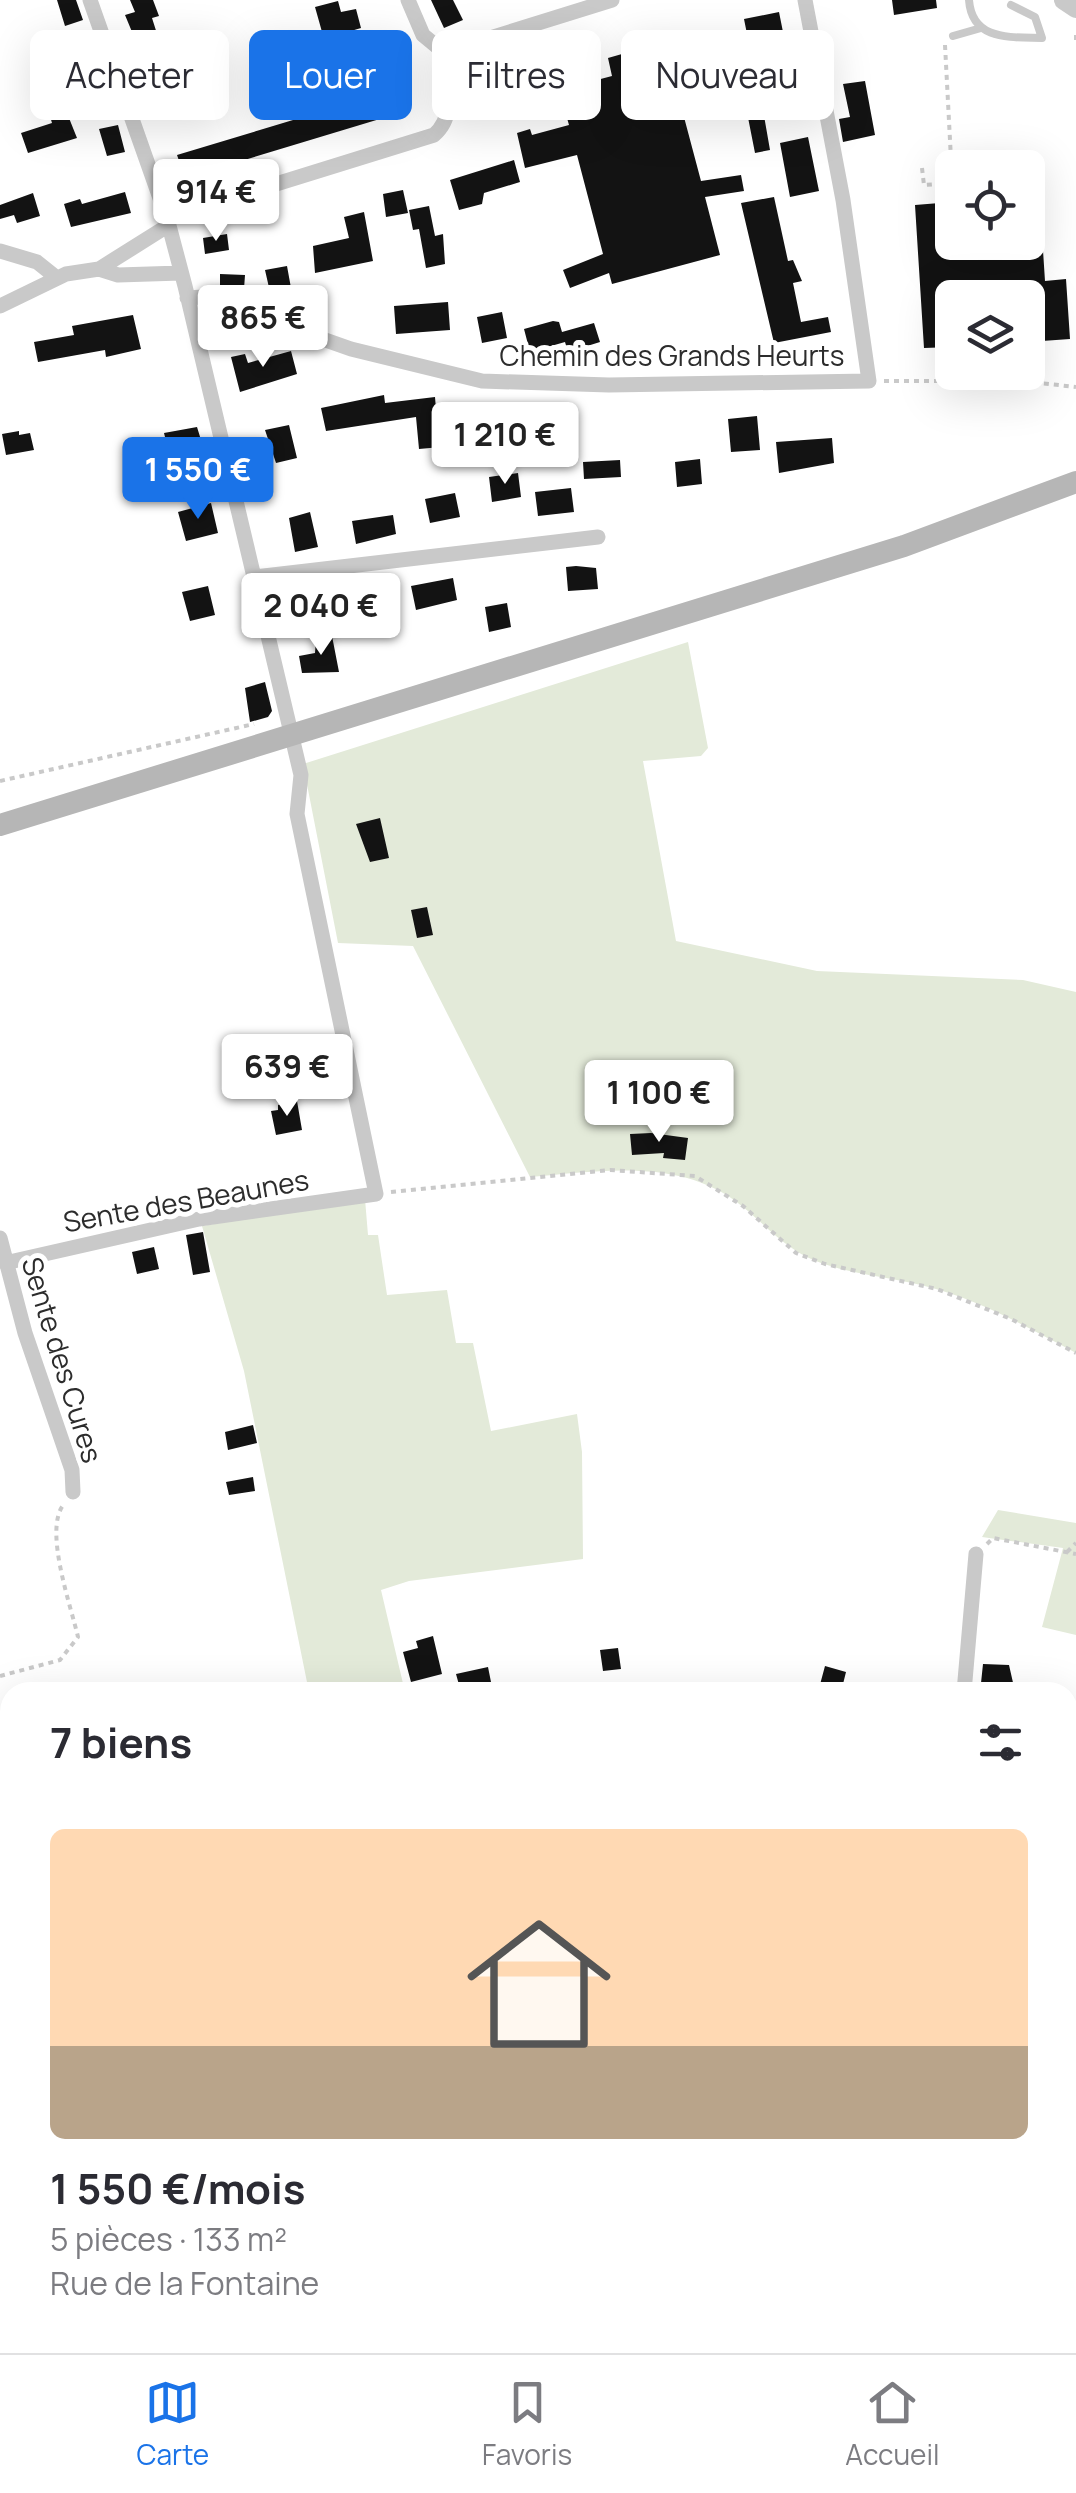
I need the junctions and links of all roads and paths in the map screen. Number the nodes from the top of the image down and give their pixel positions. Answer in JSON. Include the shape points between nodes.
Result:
{"nodes":[{"id":1,"x":90,"y":0,"type":"edge"},
{"id":2,"x":408,"y":0,"type":"edge"},
{"id":3,"x":612,"y":0,"type":"edge"},
{"id":4,"x":805,"y":0,"type":"edge"},
{"id":5,"x":968,"y":0,"type":"edge"},
{"id":6,"x":1064,"y":0,"type":"edge"},
{"id":7,"x":1011,"y":5,"type":"dead end"},
{"id":8,"x":582,"y":6,"type":"edge"},
{"id":9,"x":1076,"y":8,"type":"edge"},
{"id":10,"x":981,"y":28,"type":"junction"},
{"id":11,"x":503,"y":30,"type":"edge"},
{"id":12,"x":951,"y":36,"type":"joint"},
{"id":13,"x":432,"y":42,"type":"edge"},
{"id":14,"x":445,"y":120,"type":"edge"},
{"id":15,"x":950,"y":150,"type":"edge"},
{"id":16,"x":922,"y":168,"type":"dead end"},
{"id":17,"x":935,"y":183,"type":"edge"},
{"id":18,"x":168,"y":222,"type":"junction"},
{"id":19,"x":0,"y":251,"type":"edge"},
{"id":20,"x":99,"y":269,"type":"junction"},
{"id":21,"x":181,"y":273,"type":"junction"},
{"id":22,"x":57,"y":278,"type":"junction"},
{"id":23,"x":188,"y":298,"type":"junction"},
{"id":24,"x":0,"y":306,"type":"edge"},
{"id":25,"x":870,"y":381,"type":"junction"},
{"id":26,"x":1076,"y":387,"type":"edge"},
{"id":27,"x":1076,"y":482,"type":"edge"},
{"id":28,"x":598,"y":537,"type":"dead end"},
{"id":29,"x":256,"y":577,"type":"junction"},
{"id":30,"x":289,"y":727,"type":"junction"},
{"id":31,"x":0,"y":781,"type":"edge"},
{"id":32,"x":0,"y":825,"type":"edge"},
{"id":33,"x":376,"y":1194,"type":"junction"},
{"id":34,"x":0,"y":1238,"type":"edge"},
{"id":35,"x":6,"y":1262,"type":"junction"},
{"id":36,"x":1076,"y":1352,"type":"edge"},
{"id":37,"x":73,"y":1492,"type":"joint"},
{"id":38,"x":1076,"y":1543,"type":"edge"},
{"id":39,"x":1067,"y":1552,"type":"junction"},
{"id":40,"x":976,"y":1554,"type":"joint"},
{"id":41,"x":1076,"y":1554,"type":"edge"},
{"id":42,"x":0,"y":1676,"type":"edge"},
{"id":43,"x":965,"y":1682,"type":"edge"}],
"edges":[{"from":1,"to":18,"type":"street"},
{"from":2,"to":13,"type":"street"},
{"from":3,"to":8,"type":"street"},
{"from":4,"to":25,"type":"street"},
{"from":5,"to":10,"type":"lane"},
{"from":6,"to":9,"type":"street"},
{"from":7,"to":10,"type":"lane","via":[[1035,18],[1042,38],[1000,37]]},
{"from":8,"to":11,"type":"street"},
{"from":10,"to":12,"type":"lane"},
{"from":12,"to":15,"type":"path","via":[[944,47]]},
{"from":14,"to":18,"type":"street","via":[[434,135]]},
{"from":16,"to":17,"type":"path","via":[[924,184]]},
{"from":18,"to":20,"type":"street"},
{"from":18,"to":21,"type":"street"},
{"from":19,"to":22,"type":"street","via":[[37,262]]},
{"from":20,"to":21,"type":"street","via":[[118,275]]},
{"from":20,"to":22,"type":"street"},
{"from":21,"to":23,"type":"street"},
{"from":22,"to":24,"type":"street"},
{"from":23,"to":25,"type":"street","name":"Chemin des Grands Heurts","via":[[203,297],[350,349],[482,381]]},
{"from":23,"to":29,"type":"street"},
{"from":25,"to":26,"type":"path"},
{"from":27,"to":30,"type":"main road","via":[[904,546]]},
{"from":28,"to":29,"type":"street"},
{"from":29,"to":30,"type":"street"},
{"from":30,"to":31,"type":"path"},
{"from":30,"to":32,"type":"main road"},
{"from":30,"to":33,"type":"street","via":[[302,774],[297,814]]},
{"from":33,"to":35,"type":"street","name":"Sente des Beaunes","via":[[200,1219]]},
{"from":33,"to":36,"type":"path","via":[[610,1170],[695,1176],[796,1253],[937,1289]]},
{"from":34,"to":35,"type":"street","name":"Sente des Cures"},
{"from":35,"to":37,"type":"street","name":"Sente des Cures","via":[[72,1470]]},
{"from":37,"to":42,"type":"path","name":"Sente des Cures","via":[[58,1510],[56,1542],[78,1636],[60,1660]]},
{"from":38,"to":39,"type":"path"},
{"from":39,"to":40,"type":"path","via":[[993,1538]]},
{"from":39,"to":41,"type":"path"},
{"from":40,"to":43,"type":"street"}]}
